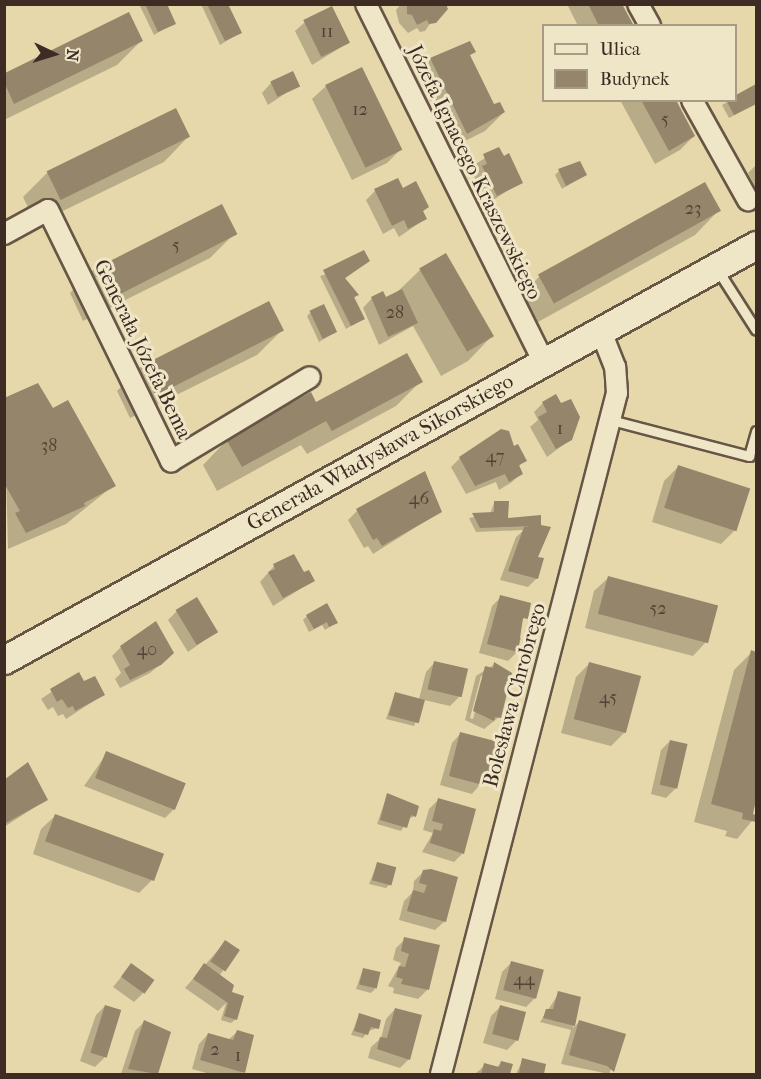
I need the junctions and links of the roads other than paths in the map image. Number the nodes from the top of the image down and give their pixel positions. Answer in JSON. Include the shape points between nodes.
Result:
{"nodes":[{"id":1,"x":366,"y":4,"type":"edge"},
{"id":2,"x":638,"y":4,"type":"edge"},
{"id":3,"x":649,"y":24,"type":"edge"},
{"id":4,"x":693,"y":102,"type":"edge"},
{"id":5,"x":748,"y":200,"type":"dead end"},
{"id":6,"x":4,"y":234,"type":"edge"},
{"id":7,"x":756,"y":245,"type":"edge"},
{"id":8,"x":716,"y":267,"type":"junction"},
{"id":9,"x":600,"y":329,"type":"junction"},
{"id":10,"x":756,"y":330,"type":"edge"},
{"id":11,"x":543,"y":361,"type":"junction"},
{"id":12,"x":310,"y":377,"type":"dead end"},
{"id":13,"x":611,"y":420,"type":"junction"},
{"id":14,"x":756,"y":431,"type":"edge"},
{"id":15,"x":4,"y":660,"type":"edge"},
{"id":16,"x":441,"y":1074,"type":"edge"}],
"edges":[{"from":1,"to":11,"type":"street","name":"Józefa Ignacego Kraszewskiego"},
{"from":2,"to":3,"type":"street"},
{"from":4,"to":5,"type":"street"},
{"from":6,"to":12,"type":"street","name":"Generała Józefa Bema","via":[[48,210],[171,461]]},
{"from":7,"to":8,"type":"main road","name":"Generała Władysława Sikorskiego"},
{"from":8,"to":9,"type":"main road","name":"Generała Władysława Sikorskiego"},
{"from":8,"to":10,"type":"lane"},
{"from":9,"to":11,"type":"main road","name":"Generała Władysława Sikorskiego"},
{"from":9,"to":13,"type":"street","name":"Bolesława Chrobrego","via":[[617,380]]},
{"from":11,"to":15,"type":"main road","name":"Generała Władysława Sikorskiego"},
{"from":13,"to":14,"type":"lane","via":[[749,456]]},
{"from":13,"to":16,"type":"street","name":"Bolesława Chrobrego"}]}
